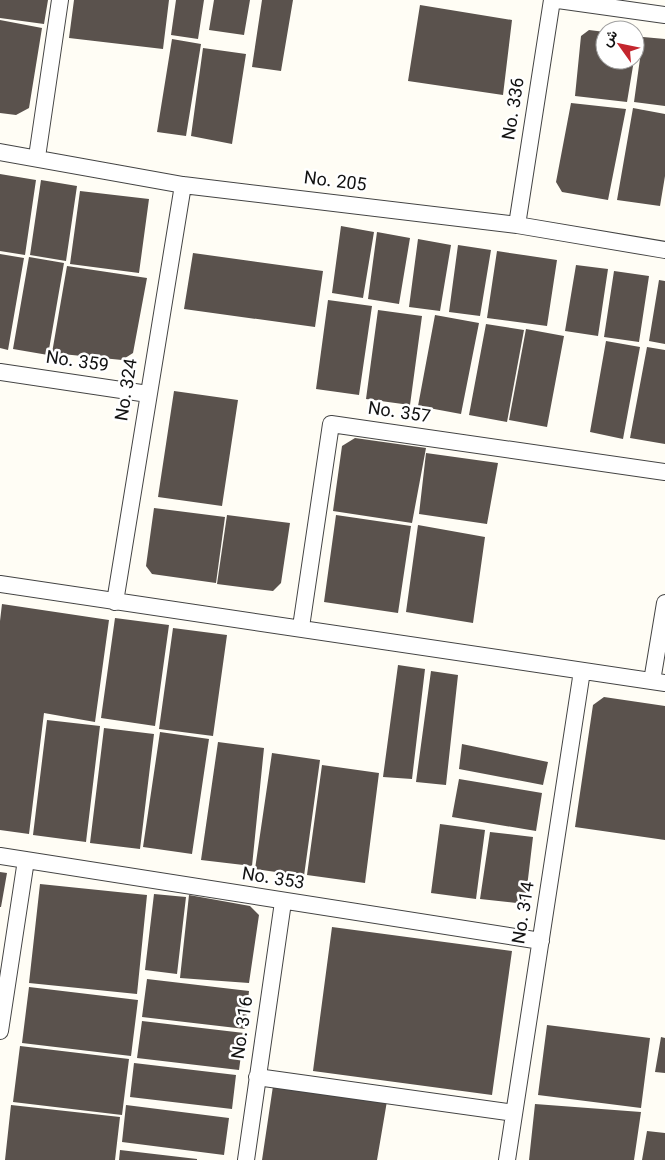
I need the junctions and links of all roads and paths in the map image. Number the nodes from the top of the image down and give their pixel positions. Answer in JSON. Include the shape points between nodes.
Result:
{"nodes":[{"id":1,"x":60,"y":0,"type":"edge"},
{"id":2,"x":552,"y":0,"type":"edge"},
{"id":3,"x":558,"y":0,"type":"edge"},
{"id":4,"x":665,"y":15,"type":"edge"},
{"id":5,"x":0,"y":152,"type":"edge"},
{"id":6,"x":37,"y":157,"type":"junction"},
{"id":7,"x":183,"y":185,"type":"junction"},
{"id":8,"x":517,"y":225,"type":"junction"},
{"id":9,"x":665,"y":250,"type":"edge"},
{"id":10,"x":0,"y":372,"type":"edge"},
{"id":11,"x":148,"y":394,"type":"junction"},
{"id":12,"x":665,"y":472,"type":"edge"},
{"id":13,"x":0,"y":584,"type":"edge"},
{"id":14,"x":115,"y":602,"type":"junction"},
{"id":15,"x":665,"y":604,"type":"edge"},
{"id":16,"x":301,"y":628,"type":"junction"},
{"id":17,"x":582,"y":671,"type":"junction"},
{"id":18,"x":659,"y":682,"type":"edge"},
{"id":19,"x":0,"y":856,"type":"edge"},
{"id":20,"x":26,"y":860,"type":"junction"},
{"id":21,"x":283,"y":902,"type":"junction"},
{"id":22,"x":541,"y":941,"type":"junction"},
{"id":23,"x":0,"y":1031,"type":"edge"},
{"id":24,"x":257,"y":1077,"type":"junction"},
{"id":25,"x":514,"y":1113,"type":"junction"},
{"id":26,"x":246,"y":1160,"type":"edge"},
{"id":27,"x":507,"y":1160,"type":"edge"}],
"edges":[{"from":1,"to":6,"type":"street"},
{"from":2,"to":8,"type":"street","name":"No. 336"},
{"from":3,"to":4,"type":"street"},
{"from":5,"to":6,"type":"street","name":"No. 205"},
{"from":6,"to":7,"type":"street","name":"No. 205"},
{"from":7,"to":8,"type":"street","name":"No. 205"},
{"from":7,"to":11,"type":"street","name":"No. 324"},
{"from":8,"to":9,"type":"street","name":"No. 205"},
{"from":10,"to":11,"type":"street","name":"No. 359"},
{"from":11,"to":14,"type":"street","name":"No. 324"},
{"from":12,"to":16,"type":"street","name":"No. 357","via":[[331,424]]},
{"from":13,"to":14,"type":"street"},
{"from":14,"to":16,"type":"street"},
{"from":15,"to":18,"type":"street"},
{"from":16,"to":17,"type":"street"},
{"from":17,"to":18,"type":"street"},
{"from":17,"to":22,"type":"street","name":"No. 314"},
{"from":19,"to":20,"type":"street","name":"No. 353"},
{"from":20,"to":21,"type":"street","name":"No. 353"},
{"from":20,"to":23,"type":"street"},
{"from":21,"to":22,"type":"street","name":"No. 353"},
{"from":21,"to":24,"type":"street","name":"No. 316"},
{"from":22,"to":25,"type":"street","name":"No. 314"},
{"from":24,"to":25,"type":"street"},
{"from":24,"to":26,"type":"street","name":"No. 316"},
{"from":25,"to":27,"type":"street","name":"No. 314"}]}
